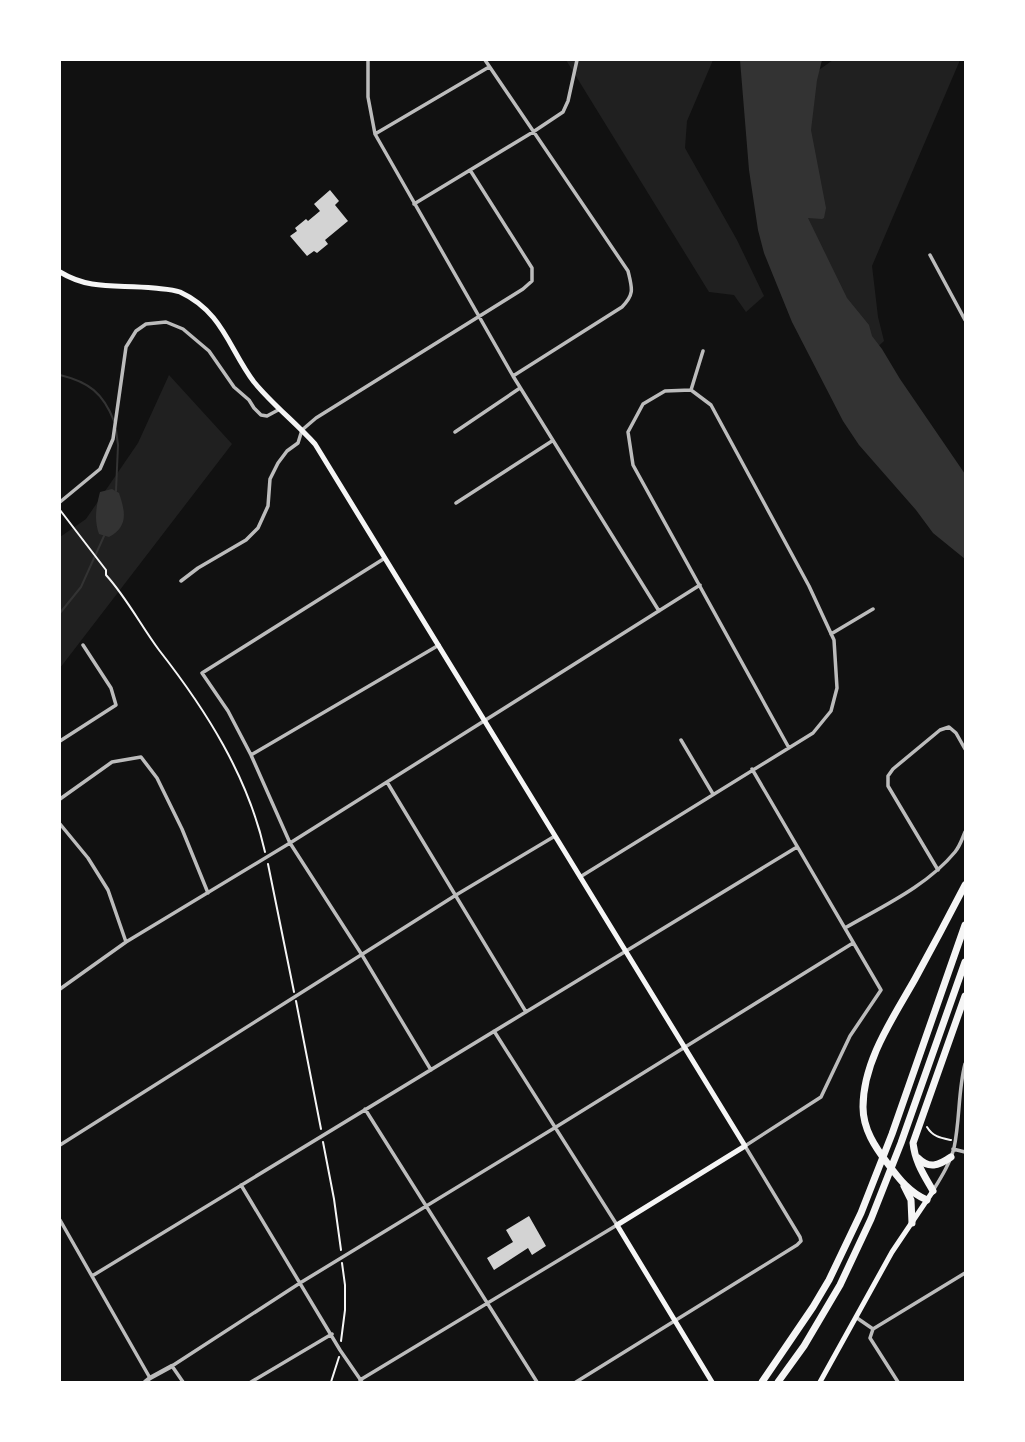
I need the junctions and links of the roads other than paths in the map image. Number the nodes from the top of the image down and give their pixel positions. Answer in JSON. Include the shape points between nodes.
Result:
{"nodes":[{"id":1,"x":368,"y":60,"type":"edge"},
{"id":2,"x":485,"y":60,"type":"edge"},
{"id":3,"x":577,"y":60,"type":"edge"},
{"id":4,"x":489,"y":67,"type":"junction"},
{"id":5,"x":533,"y":132,"type":"junction"},
{"id":6,"x":375,"y":134,"type":"junction"},
{"id":7,"x":471,"y":170,"type":"junction"},
{"id":8,"x":414,"y":204,"type":"junction"},
{"id":9,"x":930,"y":255,"type":"dead end"},
{"id":10,"x":60,"y":272,"type":"edge"},
{"id":11,"x":479,"y":316,"type":"junction"},
{"id":12,"x":965,"y":320,"type":"edge"},
{"id":13,"x":703,"y":351,"type":"dead end"},
{"id":14,"x":513,"y":376,"type":"junction"},
{"id":15,"x":520,"y":388,"type":"junction"},
{"id":16,"x":691,"y":390,"type":"junction"},
{"id":17,"x":280,"y":409,"type":"junction"},
{"id":18,"x":302,"y":430,"type":"junction"},
{"id":19,"x":455,"y":432,"type":"dead end"},
{"id":20,"x":552,"y":441,"type":"junction"},
{"id":21,"x":60,"y":502,"type":"edge"},
{"id":22,"x":456,"y":503,"type":"dead end"},
{"id":23,"x":385,"y":558,"type":"junction"},
{"id":24,"x":181,"y":581,"type":"dead end"},
{"id":25,"x":700,"y":585,"type":"junction"},
{"id":26,"x":873,"y":609,"type":"dead end"},
{"id":27,"x":659,"y":611,"type":"junction"},
{"id":28,"x":831,"y":634,"type":"junction"},
{"id":29,"x":83,"y":645,"type":"dead end"},
{"id":30,"x":439,"y":645,"type":"junction"},
{"id":31,"x":485,"y":721,"type":"junction"},
{"id":32,"x":681,"y":740,"type":"dead end"},
{"id":33,"x":60,"y":741,"type":"edge"},
{"id":34,"x":789,"y":748,"type":"junction"},
{"id":35,"x":965,"y":749,"type":"edge"},
{"id":36,"x":251,"y":755,"type":"junction"},
{"id":37,"x":752,"y":769,"type":"junction"},
{"id":38,"x":387,"y":782,"type":"junction"},
{"id":39,"x":713,"y":794,"type":"junction"},
{"id":40,"x":60,"y":799,"type":"edge"},
{"id":41,"x":60,"y":824,"type":"edge"},
{"id":42,"x":965,"y":832,"type":"edge"},
{"id":43,"x":555,"y":836,"type":"junction"},
{"id":44,"x":290,"y":843,"type":"junction"},
{"id":45,"x":797,"y":846,"type":"junction"},
{"id":46,"x":938,"y":870,"type":"junction"},
{"id":47,"x":580,"y":877,"type":"junction"},
{"id":48,"x":965,"y":885,"type":"edge"},
{"id":49,"x":208,"y":893,"type":"junction"},
{"id":50,"x":456,"y":895,"type":"junction"},
{"id":51,"x":965,"y":925,"type":"edge"},
{"id":52,"x":845,"y":928,"type":"junction"},
{"id":53,"x":126,"y":942,"type":"junction"},
{"id":54,"x":853,"y":943,"type":"junction"},
{"id":55,"x":625,"y":951,"type":"junction"},
{"id":56,"x":362,"y":955,"type":"junction"},
{"id":57,"x":965,"y":962,"type":"edge"},
{"id":58,"x":60,"y":989,"type":"edge"},
{"id":59,"x":965,"y":996,"type":"edge"},
{"id":60,"x":526,"y":1012,"type":"junction"},
{"id":61,"x":494,"y":1031,"type":"junction"},
{"id":62,"x":685,"y":1047,"type":"junction"},
{"id":63,"x":965,"y":1064,"type":"edge"},
{"id":64,"x":431,"y":1070,"type":"junction"},
{"id":65,"x":365,"y":1110,"type":"junction"},
{"id":66,"x":556,"y":1128,"type":"junction"},
{"id":67,"x":60,"y":1145,"type":"edge"},
{"id":68,"x":745,"y":1146,"type":"junction"},
{"id":69,"x":965,"y":1152,"type":"edge"},
{"id":70,"x":952,"y":1153,"type":"junction"},
{"id":71,"x":915,"y":1155,"type":"junction"},
{"id":72,"x":241,"y":1185,"type":"junction"},
{"id":73,"x":904,"y":1185,"type":"junction"},
{"id":74,"x":933,"y":1191,"type":"junction"},
{"id":75,"x":927,"y":1200,"type":"junction"},
{"id":76,"x":427,"y":1206,"type":"junction"},
{"id":77,"x":60,"y":1220,"type":"edge"},
{"id":78,"x":912,"y":1223,"type":"junction"},
{"id":79,"x":617,"y":1225,"type":"junction"},
{"id":80,"x":965,"y":1273,"type":"edge"},
{"id":81,"x":92,"y":1276,"type":"junction"},
{"id":82,"x":300,"y":1283,"type":"junction"},
{"id":83,"x":487,"y":1303,"type":"junction"},
{"id":84,"x":857,"y":1318,"type":"junction"},
{"id":85,"x":676,"y":1322,"type":"junction"},
{"id":86,"x":873,"y":1329,"type":"junction"},
{"id":87,"x":332,"y":1334,"type":"junction"},
{"id":88,"x":172,"y":1366,"type":"junction"},
{"id":89,"x":147,"y":1380,"type":"edge"},
{"id":90,"x":361,"y":1381,"type":"edge"},
{"id":91,"x":183,"y":1382,"type":"edge"},
{"id":92,"x":251,"y":1382,"type":"edge"},
{"id":93,"x":537,"y":1382,"type":"edge"},
{"id":94,"x":576,"y":1382,"type":"edge"},
{"id":95,"x":712,"y":1382,"type":"edge"},
{"id":96,"x":762,"y":1382,"type":"edge"},
{"id":97,"x":778,"y":1382,"type":"edge"},
{"id":98,"x":820,"y":1382,"type":"edge"},
{"id":99,"x":898,"y":1382,"type":"edge"}],
"edges":[{"from":1,"to":6,"type":"street"},
{"from":2,"to":4,"type":"street"},
{"from":3,"to":5,"type":"street","via":[[563,112]]},
{"from":4,"to":5,"type":"street"},
{"from":4,"to":6,"type":"street"},
{"from":5,"to":7,"type":"street"},
{"from":5,"to":14,"type":"street","via":[[628,271],[632,287],[622,307]]},
{"from":6,"to":8,"type":"street"},
{"from":7,"to":8,"type":"street"},
{"from":7,"to":11,"type":"street","via":[[532,268],[532,281]]},
{"from":8,"to":11,"type":"street"},
{"from":9,"to":12,"type":"street"},
{"from":10,"to":17,"type":"main road","via":[[88,285],[178,291],[193,300],[215,319],[253,381]]},
{"from":11,"to":14,"type":"street"},
{"from":11,"to":18,"type":"street"},
{"from":13,"to":16,"type":"street"},
{"from":14,"to":15,"type":"street"},
{"from":15,"to":19,"type":"street"},
{"from":15,"to":20,"type":"street"},
{"from":16,"to":25,"type":"street","via":[[665,391],[643,404],[628,432],[633,465]]},
{"from":16,"to":28,"type":"street","via":[[711,405]]},
{"from":17,"to":18,"type":"main road"},
{"from":17,"to":21,"type":"street","via":[[261,415],[209,351],[183,329],[166,321],[146,324],[126,347],[113,439],[100,469]]},
{"from":18,"to":23,"type":"main road"},
{"from":18,"to":24,"type":"street","via":[[299,443],[286,451],[270,479],[268,506],[258,528]]},
{"from":20,"to":22,"type":"street"},
{"from":20,"to":27,"type":"street"},
{"from":23,"to":30,"type":"main road"},
{"from":23,"to":36,"type":"street","via":[[202,673]]},
{"from":25,"to":27,"type":"street"},
{"from":25,"to":34,"type":"street"},
{"from":26,"to":28,"type":"street"},
{"from":27,"to":31,"type":"street"},
{"from":28,"to":34,"type":"street","via":[[837,688],[831,710],[813,733]]},
{"from":29,"to":33,"type":"street","via":[[111,688],[116,705]]},
{"from":30,"to":31,"type":"main road"},
{"from":30,"to":36,"type":"street"},
{"from":31,"to":38,"type":"street"},
{"from":31,"to":43,"type":"main road"},
{"from":32,"to":39,"type":"street"},
{"from":34,"to":37,"type":"street"},
{"from":35,"to":46,"type":"street","via":[[949,727],[940,730],[888,776],[888,786]]},
{"from":36,"to":44,"type":"street"},
{"from":37,"to":39,"type":"street"},
{"from":37,"to":45,"type":"street"},
{"from":38,"to":44,"type":"street"},
{"from":38,"to":50,"type":"street"},
{"from":39,"to":47,"type":"street"},
{"from":40,"to":49,"type":"street","via":[[112,762],[141,757],[157,778]]},
{"from":41,"to":53,"type":"street","via":[[108,890]]},
{"from":42,"to":46,"type":"street"},
{"from":43,"to":47,"type":"main road"},
{"from":43,"to":50,"type":"street"},
{"from":44,"to":49,"type":"street"},
{"from":44,"to":56,"type":"street"},
{"from":45,"to":52,"type":"street"},
{"from":45,"to":55,"type":"street"},
{"from":46,"to":52,"type":"street"},
{"from":47,"to":55,"type":"main road"},
{"from":48,"to":73,"type":"highway","via":[[881,1041],[867,1079],[863,1107],[867,1132]]},
{"from":49,"to":53,"type":"street"},
{"from":50,"to":56,"type":"street"},
{"from":50,"to":60,"type":"street"},
{"from":51,"to":96,"type":"highway","via":[[861,1213],[829,1280]]},
{"from":52,"to":54,"type":"street"},
{"from":53,"to":58,"type":"street"},
{"from":54,"to":62,"type":"street"},
{"from":54,"to":68,"type":"street","via":[[881,990],[850,1036],[821,1097]]},
{"from":55,"to":60,"type":"street"},
{"from":55,"to":62,"type":"main road"},
{"from":56,"to":64,"type":"street"},
{"from":56,"to":67,"type":"street"},
{"from":57,"to":97,"type":"highway","via":[[887,1181],[856,1254]]},
{"from":59,"to":71,"type":"highway","via":[[915,1134]]},
{"from":60,"to":61,"type":"street"},
{"from":61,"to":64,"type":"street"},
{"from":61,"to":66,"type":"street"},
{"from":62,"to":66,"type":"street"},
{"from":62,"to":68,"type":"main road"},
{"from":63,"to":70,"type":"street"},
{"from":64,"to":65,"type":"street"},
{"from":65,"to":72,"type":"street"},
{"from":65,"to":76,"type":"street"},
{"from":66,"to":76,"type":"street"},
{"from":66,"to":79,"type":"street"},
{"from":68,"to":79,"type":"main road"},
{"from":68,"to":85,"type":"street","via":[[801,1241]]},
{"from":69,"to":70,"type":"street"},
{"from":70,"to":71,"type":"highway","via":[[934,1166]]},
{"from":70,"to":74,"type":"street"},
{"from":71,"to":74,"type":"highway"},
{"from":72,"to":81,"type":"street"},
{"from":72,"to":82,"type":"street"},
{"from":73,"to":75,"type":"highway"},
{"from":73,"to":78,"type":"highway","via":[[911,1200]]},
{"from":74,"to":75,"type":"main road"},
{"from":75,"to":78,"type":"main road"},
{"from":76,"to":82,"type":"street"},
{"from":76,"to":83,"type":"street"},
{"from":77,"to":81,"type":"street"},
{"from":78,"to":84,"type":"main road"},
{"from":79,"to":83,"type":"street"},
{"from":79,"to":85,"type":"main road"},
{"from":80,"to":86,"type":"street"},
{"from":81,"to":89,"type":"street"},
{"from":82,"to":87,"type":"street"},
{"from":82,"to":88,"type":"street"},
{"from":83,"to":90,"type":"street"},
{"from":83,"to":93,"type":"street"},
{"from":84,"to":86,"type":"street"},
{"from":84,"to":98,"type":"main road"},
{"from":85,"to":94,"type":"street"},
{"from":85,"to":95,"type":"main road"},
{"from":86,"to":99,"type":"street","via":[[870,1338]]},
{"from":87,"to":90,"type":"street"},
{"from":87,"to":92,"type":"street"},
{"from":88,"to":89,"type":"street"},
{"from":88,"to":91,"type":"street"}]}
